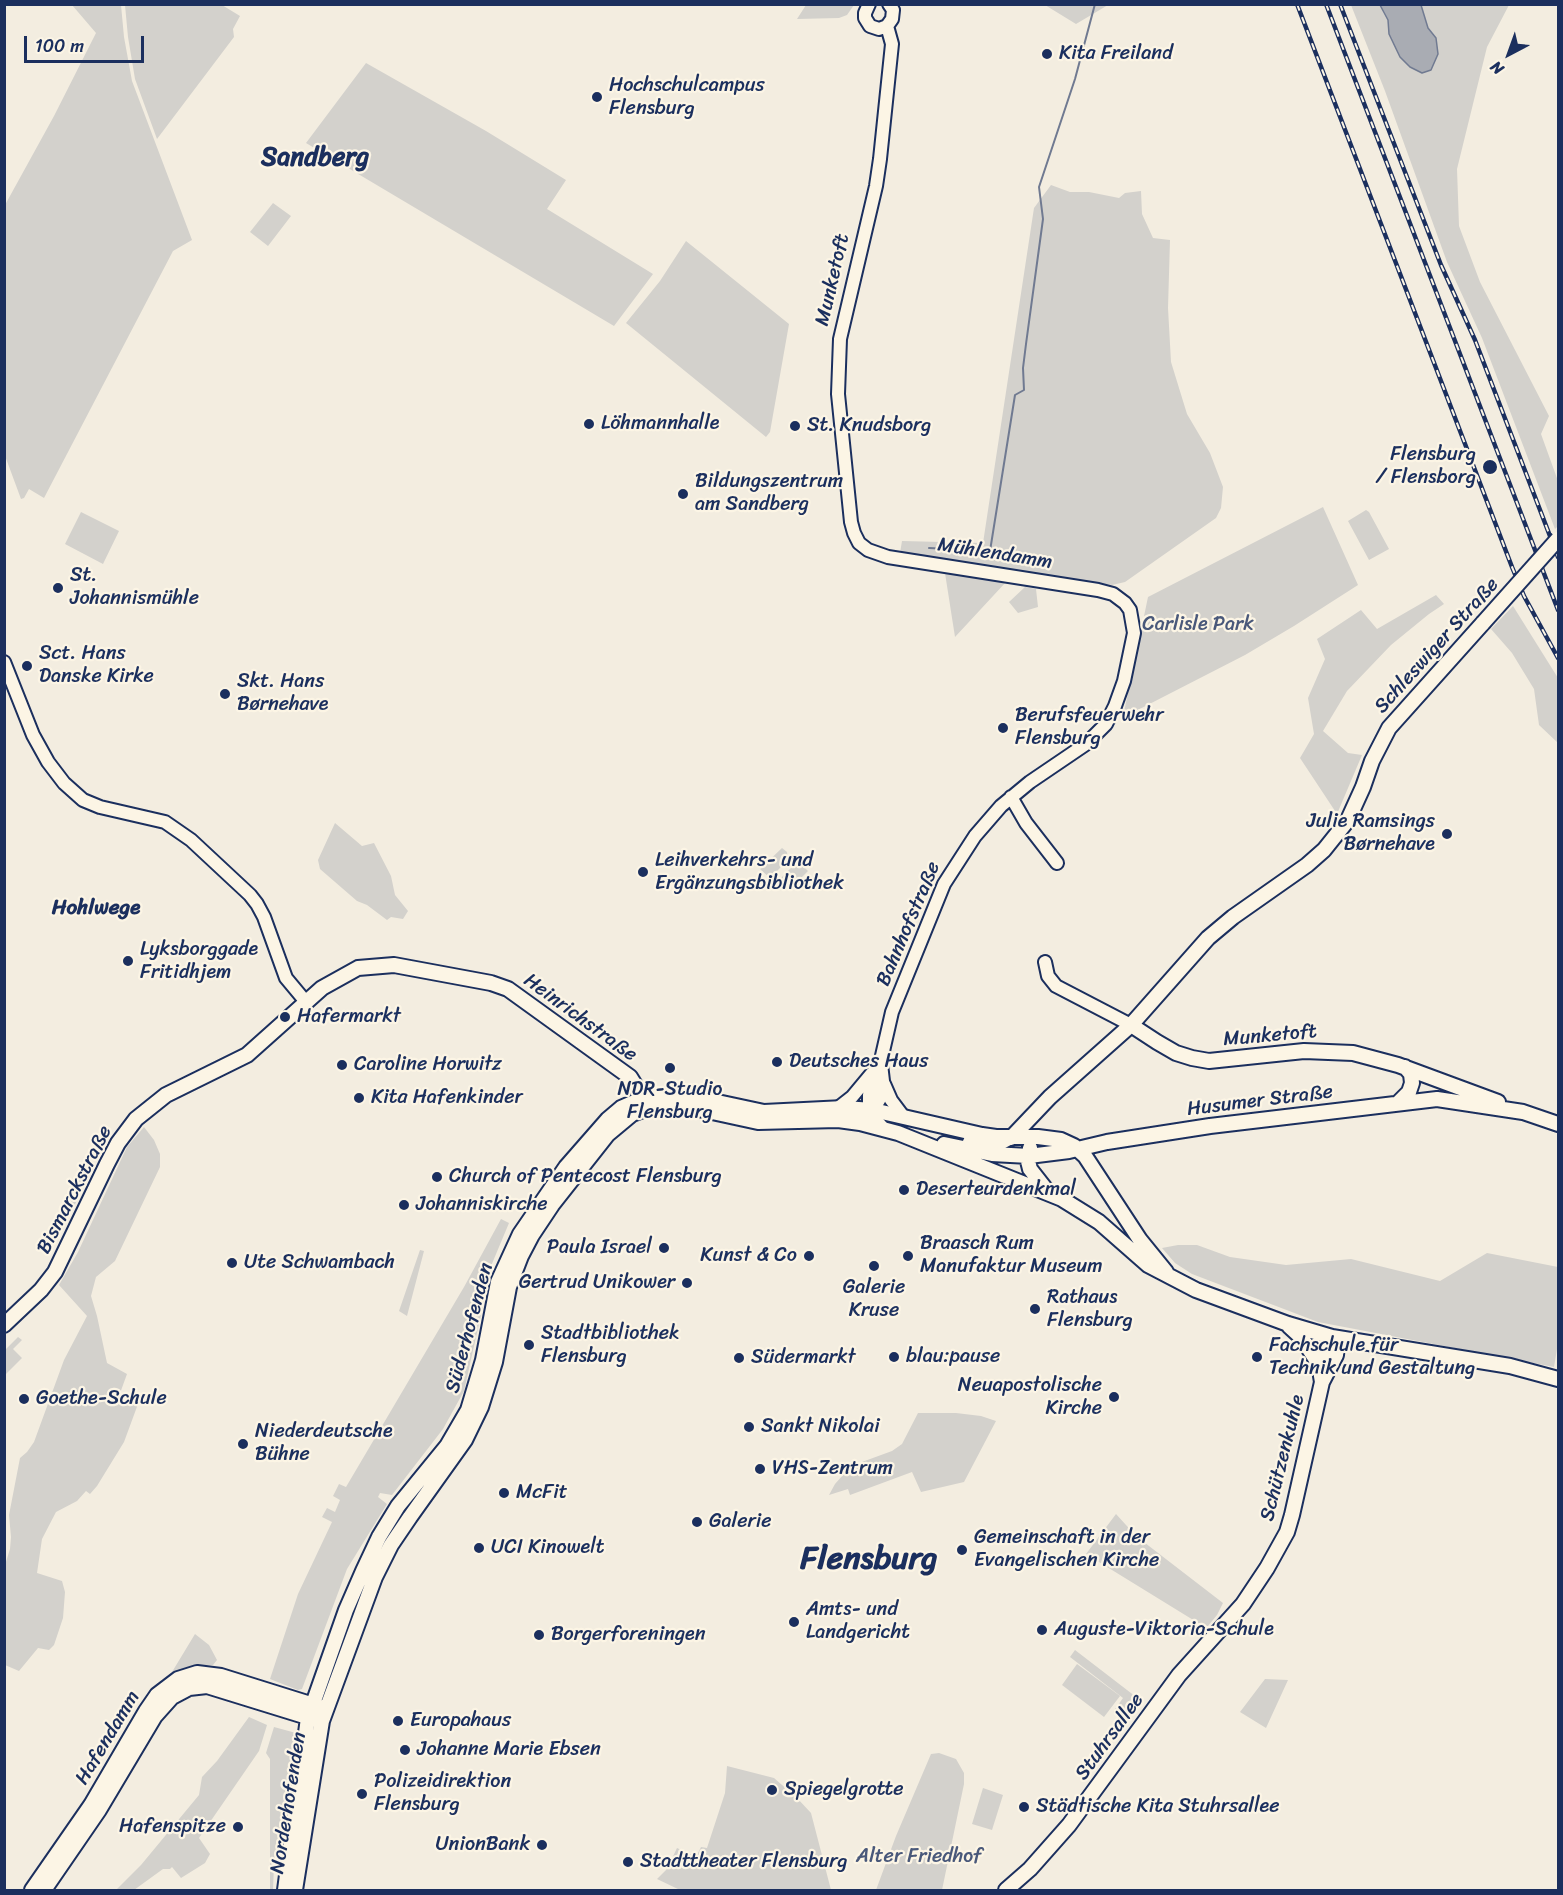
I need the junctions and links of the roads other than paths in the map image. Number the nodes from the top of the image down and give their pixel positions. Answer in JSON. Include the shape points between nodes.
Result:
{"nodes":[{"id":1,"x":869,"y":4,"type":"edge"},
{"id":2,"x":890,"y":4,"type":"edge"},
{"id":3,"x":887,"y":26,"type":"junction"},
{"id":4,"x":1558,"y":539,"type":"edge"},
{"id":5,"x":859,"y":543,"type":"joint"},
{"id":6,"x":4,"y":662,"type":"edge"},
{"id":7,"x":1106,"y":724,"type":"joint"},
{"id":8,"x":1011,"y":797,"type":"junction"},
{"id":9,"x":1057,"y":863,"type":"dead end"},
{"id":10,"x":1045,"y":962,"type":"dead end"},
{"id":11,"x":306,"y":1002,"type":"junction"},
{"id":12,"x":1126,"y":1029,"type":"junction"},
{"id":13,"x":881,"y":1060,"type":"junction"},
{"id":14,"x":1405,"y":1067,"type":"junction"},
{"id":15,"x":883,"y":1080,"type":"junction"},
{"id":16,"x":1053,"y":1093,"type":"junction"},
{"id":17,"x":1398,"y":1103,"type":"junction"},
{"id":18,"x":640,"y":1105,"type":"junction"},
{"id":19,"x":870,"y":1111,"type":"junction"},
{"id":20,"x":1523,"y":1112,"type":"junction"},
{"id":21,"x":838,"y":1114,"type":"junction"},
{"id":22,"x":903,"y":1116,"type":"junction"},
{"id":23,"x":1558,"y":1124,"type":"edge"},
{"id":24,"x":884,"y":1129,"type":"junction"},
{"id":25,"x":1032,"y":1137,"type":"junction"},
{"id":26,"x":1011,"y":1138,"type":"junction"},
{"id":27,"x":1078,"y":1149,"type":"junction"},
{"id":28,"x":964,"y":1154,"type":"junction"},
{"id":29,"x":1029,"y":1156,"type":"junction"},
{"id":30,"x":1051,"y":1195,"type":"junction"},
{"id":31,"x":1170,"y":1275,"type":"junction"},
{"id":32,"x":1288,"y":1324,"type":"junction"},
{"id":33,"x":4,"y":1325,"type":"edge"},
{"id":34,"x":1335,"y":1337,"type":"junction"},
{"id":35,"x":1319,"y":1364,"type":"junction"},
{"id":36,"x":1558,"y":1379,"type":"edge"},
{"id":37,"x":1322,"y":1382,"type":"junction"},
{"id":38,"x":1243,"y":1604,"type":"joint"},
{"id":39,"x":316,"y":1713,"type":"junction"},
{"id":40,"x":302,"y":1750,"type":"joint"},
{"id":41,"x":32,"y":1890,"type":"edge"},
{"id":42,"x":44,"y":1890,"type":"edge"},
{"id":43,"x":285,"y":1890,"type":"edge"},
{"id":44,"x":295,"y":1890,"type":"edge"},
{"id":45,"x":1006,"y":1890,"type":"edge"}],
"edges":[{"from":1,"to":3,"type":"street","via":[[867,22],[874,28]]},
{"from":2,"to":3,"type":"street","name":"Munketoft","via":[[893,15]]},
{"from":3,"to":5,"type":"street","name":"Munketoft","via":[[892,44],[879,168],[840,339],[838,394],[851,522]]},
{"from":4,"to":12,"type":"main road","name":"Schleswiger Straße","bridge":true,"via":[[1389,728],[1356,805],[1338,834],[1307,865],[1208,938]]},
{"from":5,"to":7,"type":"street","name":"Mühlendamm","via":[[888,557],[1113,594],[1125,603],[1133,618],[1134,633],[1124,681]]},
{"from":6,"to":11,"type":"street","via":[[33,735],[64,783],[83,800],[100,807],[165,822],[237,883],[257,904],[286,978]]},
{"from":7,"to":8,"type":"street","name":"Bahnhofstraße","via":[[1086,744]]},
{"from":8,"to":9,"type":"street"},
{"from":8,"to":13,"type":"street","name":"Bahnhofstraße","via":[[975,836],[944,885],[892,1012]]},
{"from":10,"to":12,"type":"street","name":"Munketoft","via":[[1048,976],[1056,986]]},
{"from":11,"to":18,"type":"main road","name":"Heinrichstraße","via":[[340,976],[376,965],[490,982],[523,998],[610,1061],[633,1080]]},
{"from":11,"to":33,"type":"main road","name":"Bismarckstraße","via":[[247,1055],[166,1095],[136,1119],[118,1143],[55,1272]]},
{"from":12,"to":14,"type":"main road","name":"Munketoft","via":[[1176,1053],[1209,1061],[1329,1051]]},
{"from":12,"to":16,"type":"main road","name":"Schleswiger Straße"},
{"from":13,"to":15,"type":"street","name":"Bahnhofstraße"},
{"from":13,"to":19,"type":"street","name":"Bahnhofstraße","via":[[869,1095]]},
{"from":13,"to":21,"type":"street","name":"Bahnhofstraße"},
{"from":14,"to":17,"type":"main road","via":[[1412,1083]]},
{"from":14,"to":20,"type":"main road","name":"Munketoft"},
{"from":15,"to":19,"type":"street","name":"Bahnhofstraße","via":[[878,1105]]},
{"from":15,"to":22,"type":"street","name":"Bahnhofstraße"},
{"from":16,"to":25,"type":"main road","via":[[1038,1117]]},
{"from":16,"to":26,"type":"main road","name":"Schleswiger Straße"},
{"from":17,"to":20,"type":"main road","name":"Husumer Straße","via":[[1437,1099]]},
{"from":17,"to":27,"type":"main road","name":"Husumer Straße","via":[[1210,1126]]},
{"from":18,"to":21,"type":"main road","via":[[689,1107],[758,1122]]},
{"from":18,"to":39,"type":"main road","name":"Süderhofenden","via":[[621,1108],[601,1126],[520,1234],[498,1282],[483,1360],[468,1410],[447,1446],[398,1506],[379,1537],[346,1610]]},
{"from":19,"to":21,"type":"main road"},
{"from":19,"to":22,"type":"main road"},
{"from":19,"to":24,"type":"street"},
{"from":20,"to":23,"type":"main road","name":"Husumer Straße"},
{"from":21,"to":24,"type":"main road"},
{"from":22,"to":26,"type":"main road"},
{"from":24,"to":28,"type":"main road"},
{"from":25,"to":26,"type":"main road"},
{"from":25,"to":27,"type":"main road","via":[[1057,1139]]},
{"from":25,"to":29,"type":"main road"},
{"from":26,"to":28,"type":"street","via":[[1000,1144],[970,1140]]},
{"from":27,"to":29,"type":"main road","name":"Husumer Straße"},
{"from":27,"to":31,"type":"main road","name":"Schützenkuhle","via":[[1140,1240]]},
{"from":28,"to":29,"type":"main road","name":"Husumer Straße"},
{"from":28,"to":30,"type":"main road","name":"Schützenkuhle"},
{"from":29,"to":30,"type":"main road","via":[[1032,1172]]},
{"from":30,"to":31,"type":"main road","name":"Schützenkuhle","via":[[1093,1217],[1144,1263]]},
{"from":31,"to":32,"type":"main road","name":"Schützenkuhle","via":[[1196,1290]]},
{"from":32,"to":34,"type":"main road","name":"Schützenkuhle"},
{"from":32,"to":35,"type":"main road","name":"Schützenkuhle"},
{"from":34,"to":35,"type":"main road"},
{"from":34,"to":36,"type":"main road","via":[[1510,1366]]},
{"from":34,"to":37,"type":"main road","name":"Schützenkuhle","via":[[1336,1354]]},
{"from":35,"to":37,"type":"main road","name":"Schützenkuhle"},
{"from":37,"to":38,"type":"main road","name":"Schützenkuhle","via":[[1287,1532]]},
{"from":38,"to":45,"type":"main road","name":"Stuhrsallee","via":[[1179,1676],[1069,1825]]},
{"from":39,"to":40,"type":"main road","name":"Süderhofenden"},
{"from":39,"to":41,"type":"main road","name":"Hafendamm","via":[[214,1674],[197,1673],[178,1679],[157,1695],[91,1805]]},
{"from":39,"to":42,"type":"main road","name":"Hafendamm","via":[[207,1686],[189,1688],[172,1697],[155,1716],[99,1810]]},
{"from":39,"to":44,"type":"main road","name":"Norderhofenden"},
{"from":40,"to":43,"type":"main road","name":"Norderhofenden"}]}
